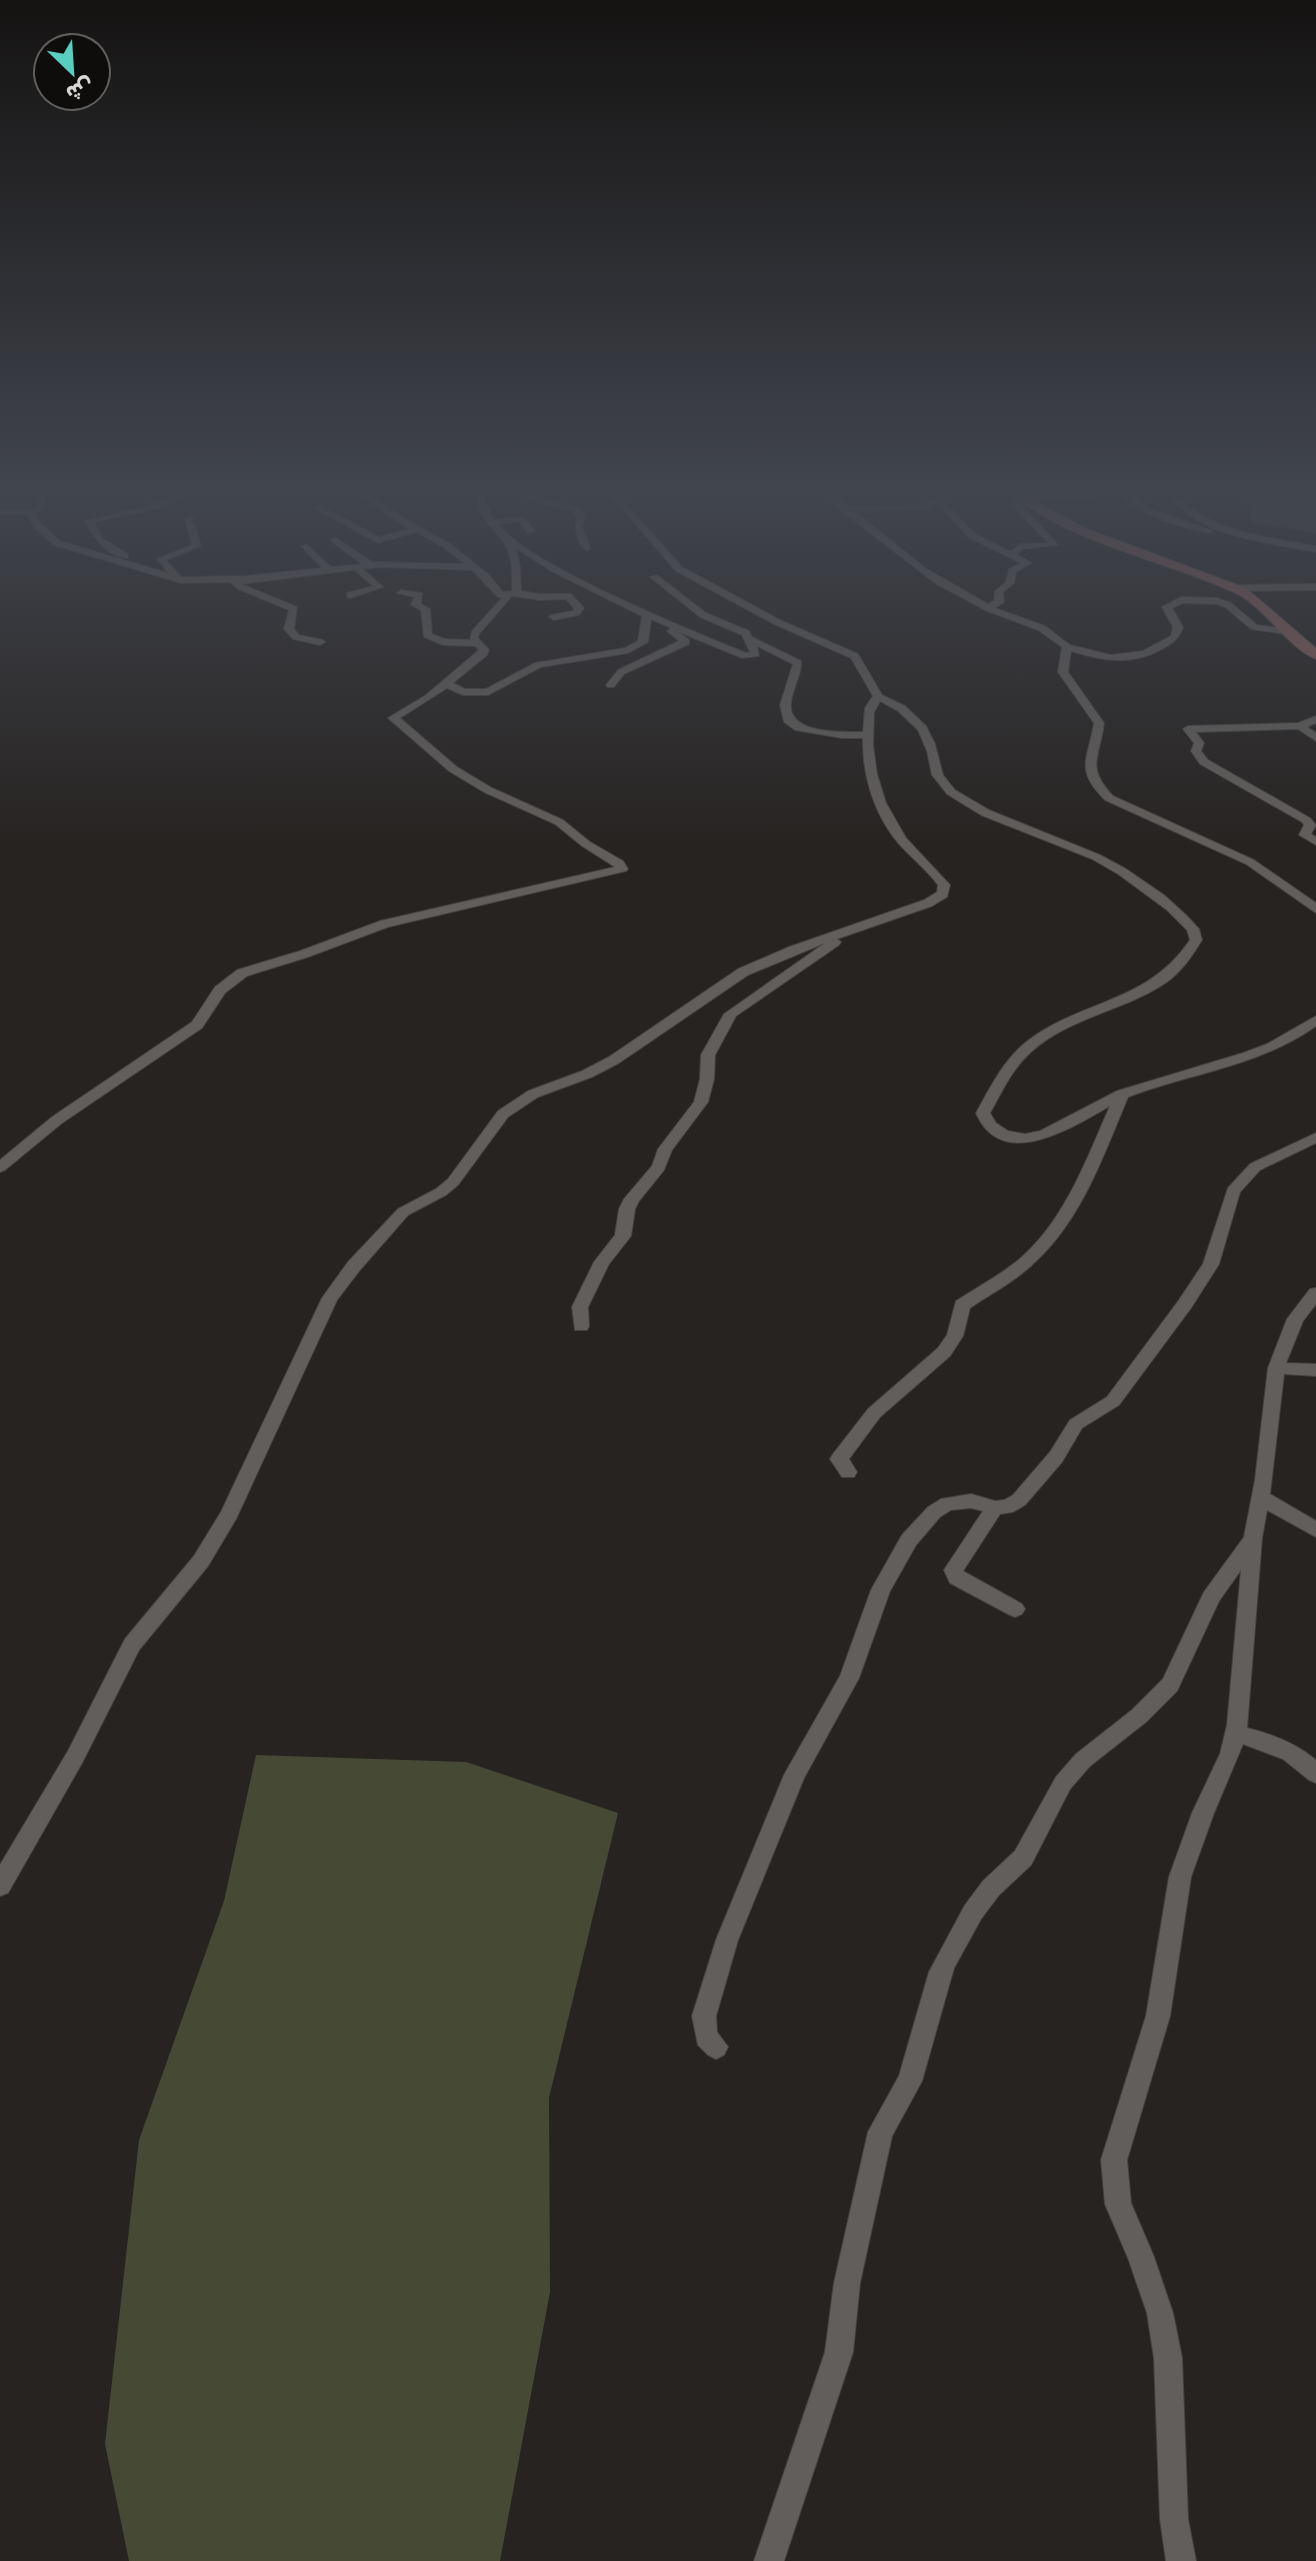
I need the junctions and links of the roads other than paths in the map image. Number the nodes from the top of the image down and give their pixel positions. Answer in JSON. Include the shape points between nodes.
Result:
{"nodes":[{"id":1,"x":291,"y":607,"type":"edge"},
{"id":2,"x":419,"y":607,"type":"edge"},
{"id":3,"x":501,"y":607,"type":"edge"},
{"id":4,"x":578,"y":607,"type":"edge"},
{"id":5,"x":632,"y":607,"type":"edge"},
{"id":6,"x":692,"y":607,"type":"edge"},
{"id":7,"x":748,"y":607,"type":"edge"},
{"id":8,"x":991,"y":607,"type":"edge"},
{"id":9,"x":1168,"y":607,"type":"edge"},
{"id":10,"x":1228,"y":607,"type":"edge"},
{"id":11,"x":1263,"y":607,"type":"edge"},
{"id":12,"x":988,"y":608,"type":"joint"},
{"id":13,"x":647,"y":614,"type":"junction"},
{"id":14,"x":554,"y":617,"type":"dead end"},
{"id":15,"x":658,"y":620,"type":"junction"},
{"id":16,"x":1292,"y":632,"type":"junction"},
{"id":17,"x":751,"y":639,"type":"junction"},
{"id":18,"x":320,"y":642,"type":"dead end"},
{"id":19,"x":478,"y":643,"type":"junction"},
{"id":20,"x":1067,"y":647,"type":"junction"},
{"id":21,"x":1316,"y":655,"type":"edge"},
{"id":22,"x":447,"y":684,"type":"junction"},
{"id":23,"x":611,"y":685,"type":"dead end"},
{"id":24,"x":878,"y":697,"type":"junction"},
{"id":25,"x":1316,"y":719,"type":"edge"},
{"id":26,"x":1300,"y":726,"type":"junction"},
{"id":27,"x":868,"y":735,"type":"junction"},
{"id":28,"x":1316,"y":738,"type":"edge"},
{"id":29,"x":1313,"y":825,"type":"edge"},
{"id":30,"x":1316,"y":842,"type":"edge"},
{"id":31,"x":1316,"y":909,"type":"edge"},
{"id":32,"x":845,"y":933,"type":"junction"},
{"id":33,"x":1316,"y":1020,"type":"edge"},
{"id":34,"x":1122,"y":1094,"type":"junction"},
{"id":35,"x":1316,"y":1137,"type":"edge"},
{"id":36,"x":0,"y":1167,"type":"edge"},
{"id":37,"x":1316,"y":1293,"type":"edge"},
{"id":38,"x":581,"y":1326,"type":"dead end"},
{"id":39,"x":1276,"y":1368,"type":"junction"},
{"id":40,"x":1316,"y":1370,"type":"edge"},
{"id":41,"x":848,"y":1472,"type":"dead end"},
{"id":42,"x":1260,"y":1497,"type":"junction"},
{"id":43,"x":995,"y":1508,"type":"junction"},
{"id":44,"x":1316,"y":1530,"type":"edge"},
{"id":45,"x":1253,"y":1538,"type":"junction"},
{"id":46,"x":1015,"y":1609,"type":"dead end"},
{"id":47,"x":1235,"y":1734,"type":"junction"},
{"id":48,"x":1316,"y":1774,"type":"edge"},
{"id":49,"x":0,"y":1886,"type":"edge"},
{"id":50,"x":716,"y":2047,"type":"dead end"},
{"id":51,"x":769,"y":2561,"type":"edge"},
{"id":52,"x":1181,"y":2561,"type":"edge"}],
"edges":[{"from":1,"to":18,"type":"street","via":[[289,629],[296,637]]},
{"from":2,"to":19,"type":"street","via":[[425,609],[427,635],[443,642]]},
{"from":3,"to":19,"type":"street","via":[[475,633]]},
{"from":4,"to":14,"type":"street","via":[[576,613]]},
{"from":5,"to":13,"type":"street"},
{"from":6,"to":17,"type":"street"},
{"from":7,"to":24,"type":"street","via":[[855,656]]},
{"from":8,"to":12,"type":"street"},
{"from":9,"to":20,"type":"street","via":[[1178,627],[1175,637],[1139,658],[1104,657]]},
{"from":10,"to":16,"type":"street","via":[[1254,627]]},
{"from":11,"to":16,"type":"street"},
{"from":12,"to":20,"type":"street","via":[[1049,632]]},
{"from":13,"to":15,"type":"street"},
{"from":13,"to":22,"type":"street","via":[[643,642],[628,650],[538,665],[488,692],[463,692]]},
{"from":15,"to":17,"type":"street","via":[[745,656],[756,654]]},
{"from":15,"to":23,"type":"street","via":[[686,642],[621,672]]},
{"from":16,"to":21,"type":"street"},
{"from":17,"to":27,"type":"street","via":[[798,663],[785,705],[795,727]]},
{"from":19,"to":22,"type":"street","via":[[482,655]]},
{"from":20,"to":31,"type":"street","via":[[1063,672],[1100,726],[1089,764],[1100,790],[1115,802],[1250,862]]},
{"from":22,"to":36,"type":"street","via":[[393,718],[453,769],[559,822],[622,869],[368,928],[242,973],[220,990],[197,1025],[57,1120]]},
{"from":24,"to":27,"type":"street","via":[[869,710]]},
{"from":24,"to":34,"type":"street","via":[[891,700],[922,728],[937,777],[952,792],[1027,831],[1118,868],[1193,929],[1193,946],[1167,976],[1032,1044],[1008,1068],[983,1113],[996,1132],[1035,1137]]},
{"from":25,"to":26,"type":"street"},
{"from":26,"to":28,"type":"street"},
{"from":26,"to":29,"type":"street","via":[[1188,729],[1204,762]]},
{"from":27,"to":32,"type":"street","via":[[866,750],[888,823],[944,885],[943,894]]},
{"from":29,"to":30,"type":"street","via":[[1305,835]]},
{"from":32,"to":38,"type":"street","via":[[731,1014],[708,1055],[701,1102],[632,1199],[623,1236],[602,1262],[580,1307]]},
{"from":32,"to":49,"type":"street","via":[[743,972],[614,1060],[533,1094],[503,1114],[453,1182],[403,1212],[354,1266],[330,1298],[229,1514],[201,1561],[132,1645]]},
{"from":33,"to":34,"type":"street","via":[[1298,1036],[1246,1056]]},
{"from":34,"to":41,"type":"street","via":[[1070,1207],[1051,1235],[1010,1275],[962,1305],[955,1336],[944,1352],[850,1440],[839,1459]]},
{"from":35,"to":43,"type":"street","via":[[1255,1167],[1233,1191],[1211,1264],[1113,1401],[1076,1424],[1019,1500]]},
{"from":37,"to":39,"type":"street","via":[[1295,1319]]},
{"from":39,"to":40,"type":"street"},
{"from":39,"to":42,"type":"street"},
{"from":42,"to":44,"type":"street"},
{"from":42,"to":45,"type":"street"},
{"from":43,"to":46,"type":"street","via":[[953,1570],[957,1578]]},
{"from":43,"to":50,"type":"street","via":[[960,1501],[934,1512],[909,1540],[881,1590],[849,1678],[795,1775],[727,1940],[704,2016],[706,2037]]},
{"from":45,"to":47,"type":"street"},
{"from":45,"to":51,"type":"street","via":[[1211,1597],[1170,1685],[1063,1783],[1023,1858],[991,1888],[946,1960],[910,2081],[880,2132],[847,2283],[839,2352]]},
{"from":47,"to":48,"type":"street","via":[[1304,1760]]},
{"from":47,"to":52,"type":"street","via":[[1180,1877],[1158,2016],[1114,2160],[1118,2204],[1160,2313],[1168,2358],[1174,2519]]}]}
